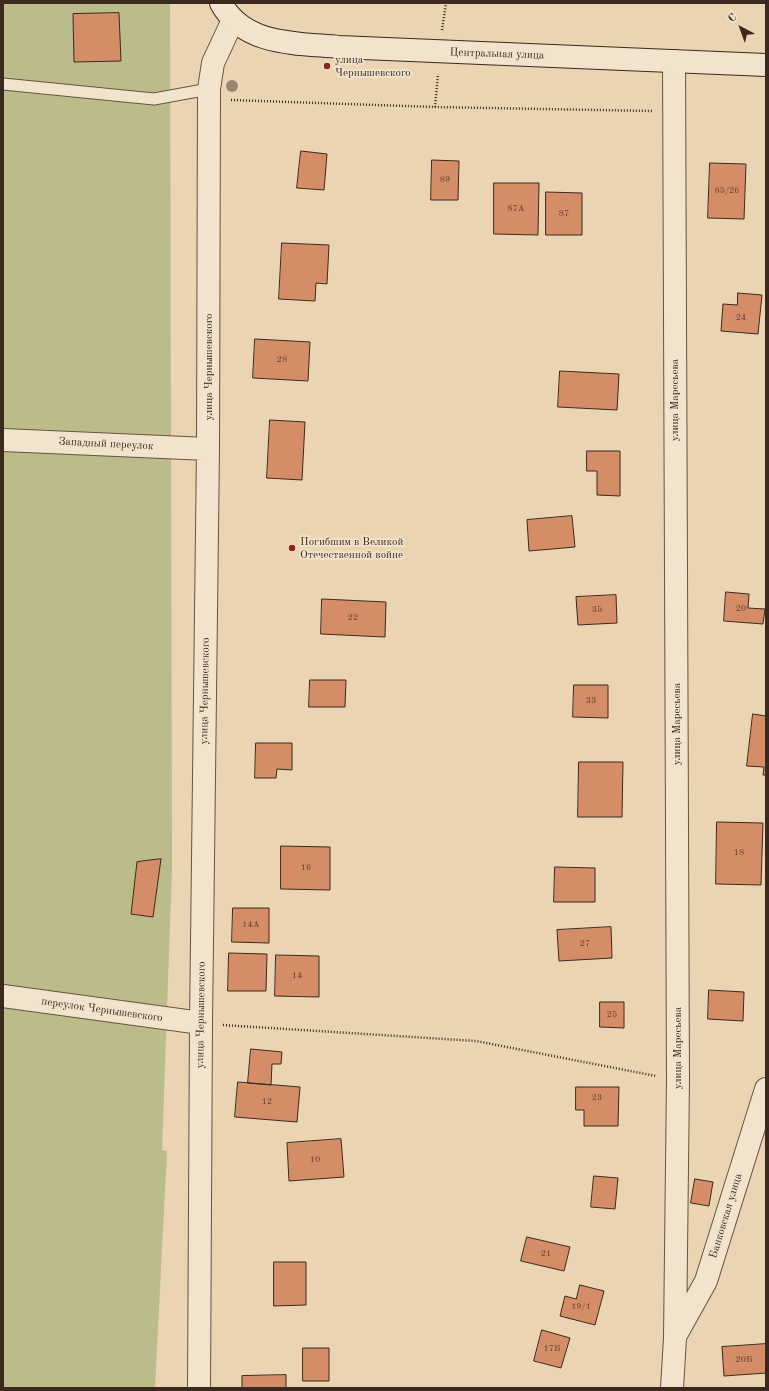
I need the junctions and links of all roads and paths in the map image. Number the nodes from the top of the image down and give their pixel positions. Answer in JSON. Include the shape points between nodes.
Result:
{"nodes":[{"id":1,"x":446,"y":3,"type":"edge"},
{"id":2,"x":227,"y":12,"type":"edge"},
{"id":3,"x":442,"y":31,"type":"dead end"},
{"id":4,"x":674,"y":61,"type":"junction"},
{"id":5,"x":766,"y":66,"type":"edge"},
{"id":6,"x":438,"y":69,"type":"dead end"},
{"id":7,"x":3,"y":84,"type":"edge"},
{"id":8,"x":210,"y":94,"type":"junction"},
{"id":9,"x":435,"y":107,"type":"junction"},
{"id":10,"x":674,"y":112,"type":"junction"},
{"id":11,"x":3,"y":440,"type":"edge"},
{"id":12,"x":208,"y":449,"type":"junction"},
{"id":13,"x":3,"y":996,"type":"edge"},
{"id":14,"x":201,"y":1024,"type":"junction"},
{"id":15,"x":678,"y":1080,"type":"junction"},
{"id":16,"x":766,"y":1089,"type":"edge"},
{"id":17,"x":675,"y":1338,"type":"junction"},
{"id":18,"x":199,"y":1388,"type":"edge"},
{"id":19,"x":672,"y":1388,"type":"edge"}],
"edges":[{"from":1,"to":3,"type":"path"},
{"from":2,"to":4,"type":"street","name":"Центральная улица","via":[[253,33],[281,42]]},
{"from":2,"to":8,"type":"street","name":"улица Чернышевского","via":[[213,63]]},
{"from":4,"to":5,"type":"street","name":"Центральная улица"},
{"from":4,"to":10,"type":"street","name":"улица Маресьева"},
{"from":6,"to":9,"type":"path"},
{"from":7,"to":8,"type":"lane","via":[[154,99]]},
{"from":8,"to":9,"type":"path"},
{"from":8,"to":12,"type":"street","name":"улица Чернышевского"},
{"from":9,"to":10,"type":"path"},
{"from":10,"to":15,"type":"street","name":"улица Маресьева"},
{"from":11,"to":12,"type":"street","name":"Западный переулок"},
{"from":12,"to":14,"type":"street","name":"улица Чернышевского"},
{"from":13,"to":14,"type":"street","name":"переулок Чернышевского"},
{"from":14,"to":15,"type":"path","via":[[476,1041]]},
{"from":14,"to":18,"type":"street","name":"улица Чернышевского"},
{"from":15,"to":17,"type":"street","name":"улица Маресьева"},
{"from":16,"to":17,"type":"street","name":"Банковская улица","via":[[706,1281]]},
{"from":17,"to":19,"type":"street","name":"улица Маресьева"}]}
